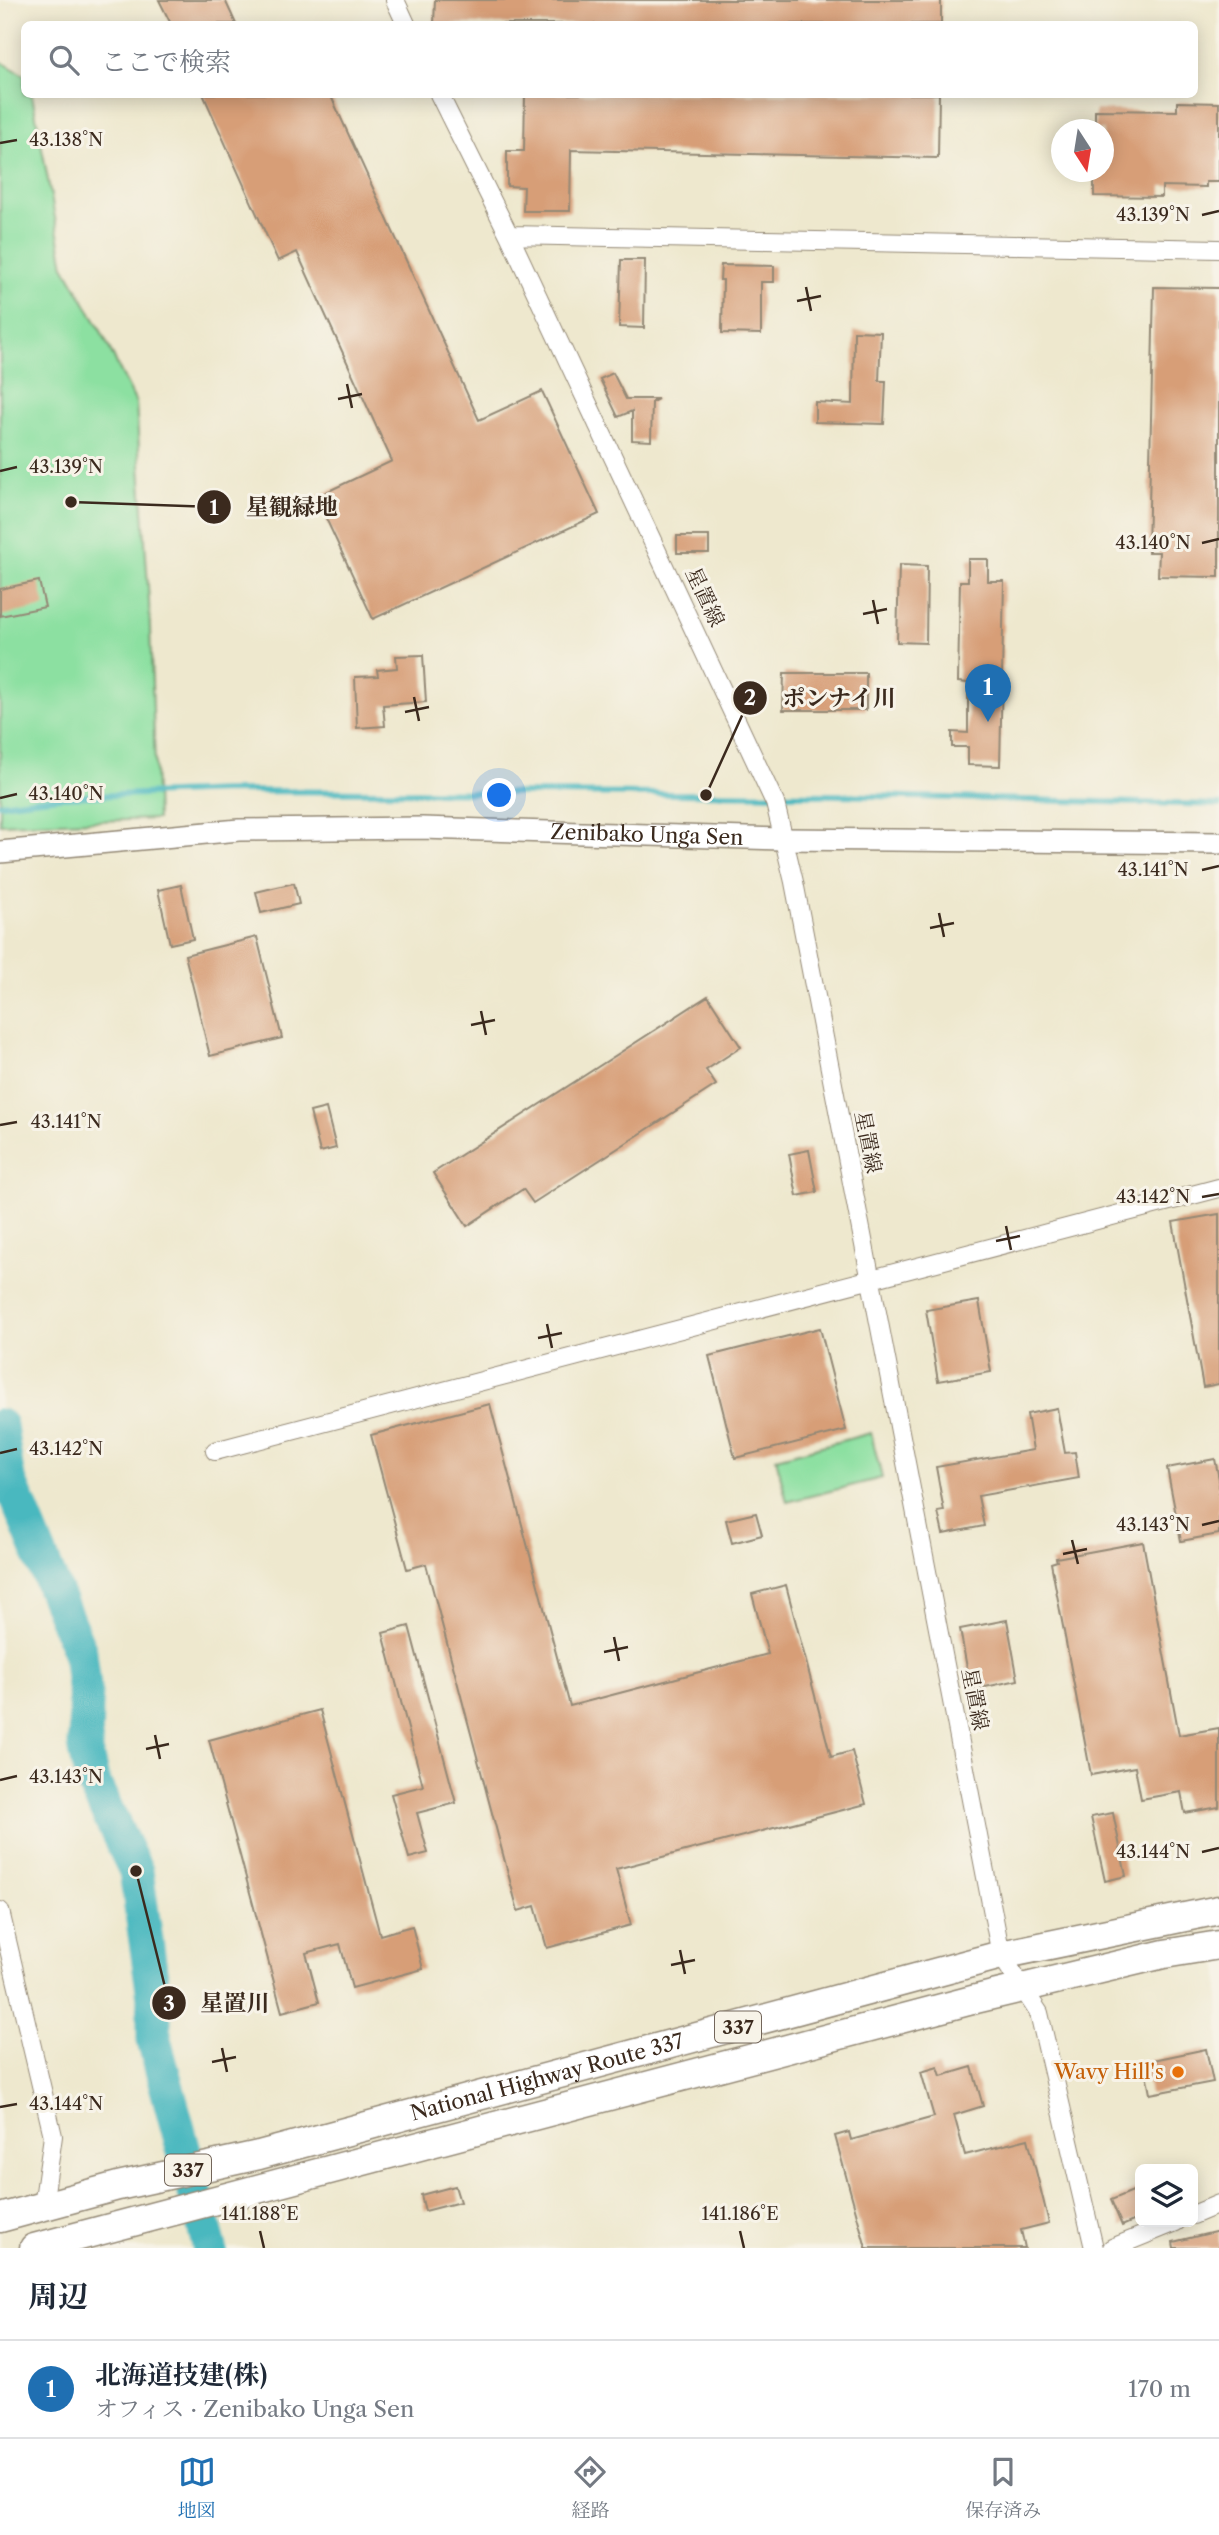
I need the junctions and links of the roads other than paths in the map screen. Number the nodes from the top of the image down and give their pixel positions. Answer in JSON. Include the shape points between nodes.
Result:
{"nodes":[{"id":1,"x":395,"y":0,"type":"edge"},
{"id":2,"x":405,"y":21,"type":"edge"},
{"id":3,"x":441,"y":98,"type":"edge"},
{"id":4,"x":509,"y":235,"type":"junction"},
{"id":5,"x":1219,"y":249,"type":"edge"},
{"id":6,"x":782,"y":839,"type":"junction"},
{"id":7,"x":1219,"y":844,"type":"edge"},
{"id":8,"x":0,"y":852,"type":"edge"},
{"id":9,"x":1219,"y":1188,"type":"edge"},
{"id":10,"x":871,"y":1279,"type":"junction"},
{"id":11,"x":215,"y":1451,"type":"dead end"},
{"id":12,"x":1219,"y":1910,"type":"edge"},
{"id":13,"x":0,"y":1911,"type":"edge"},
{"id":14,"x":1219,"y":1945,"type":"edge"},
{"id":15,"x":1001,"y":1955,"type":"junction"},
{"id":16,"x":1024,"y":1989,"type":"junction"},
{"id":17,"x":1219,"y":2204,"type":"edge"},
{"id":18,"x":43,"y":2206,"type":"junction"},
{"id":19,"x":1198,"y":2213,"type":"edge"},
{"id":20,"x":0,"y":2218,"type":"edge"},
{"id":21,"x":1164,"y":2227,"type":"edge"},
{"id":22,"x":34,"y":2248,"type":"edge"},
{"id":23,"x":1094,"y":2248,"type":"edge"},
{"id":24,"x":1112,"y":2248,"type":"edge"}],
"edges":[{"from":1,"to":2,"type":"street"},
{"from":3,"to":4,"type":"street","name":"星置線"},
{"from":4,"to":5,"type":"street"},
{"from":4,"to":6,"type":"street","name":"星置線","via":[[766,780]]},
{"from":6,"to":7,"type":"street","name":"Zenibako Unga Sen"},
{"from":6,"to":8,"type":"street","name":"Zenibako Unga Sen","via":[[422,828],[265,830]]},
{"from":6,"to":10,"type":"street","name":"星置線"},
{"from":9,"to":10,"type":"street"},
{"from":10,"to":11,"type":"street"},
{"from":10,"to":15,"type":"street","name":"星置線"},
{"from":12,"to":15,"type":"highway","name":"National Highway Route 337","number":"337"},
{"from":13,"to":18,"type":"street","via":[[53,2136]]},
{"from":14,"to":16,"type":"highway","name":"National Highway Route 337","number":"337"},
{"from":15,"to":16,"type":"street","name":"星置線"},
{"from":15,"to":18,"type":"highway","name":"National Highway Route 337","number":"337","via":[[259,2155]]},
{"from":16,"to":22,"type":"highway","name":"National Highway Route 337","number":"337"},
{"from":16,"to":23,"type":"street","name":"星置線","via":[[1039,2013]]},
{"from":17,"to":19,"type":"street"},
{"from":18,"to":20,"type":"highway","name":"National Highway Route 337","number":"337"},
{"from":21,"to":24,"type":"street"}]}
